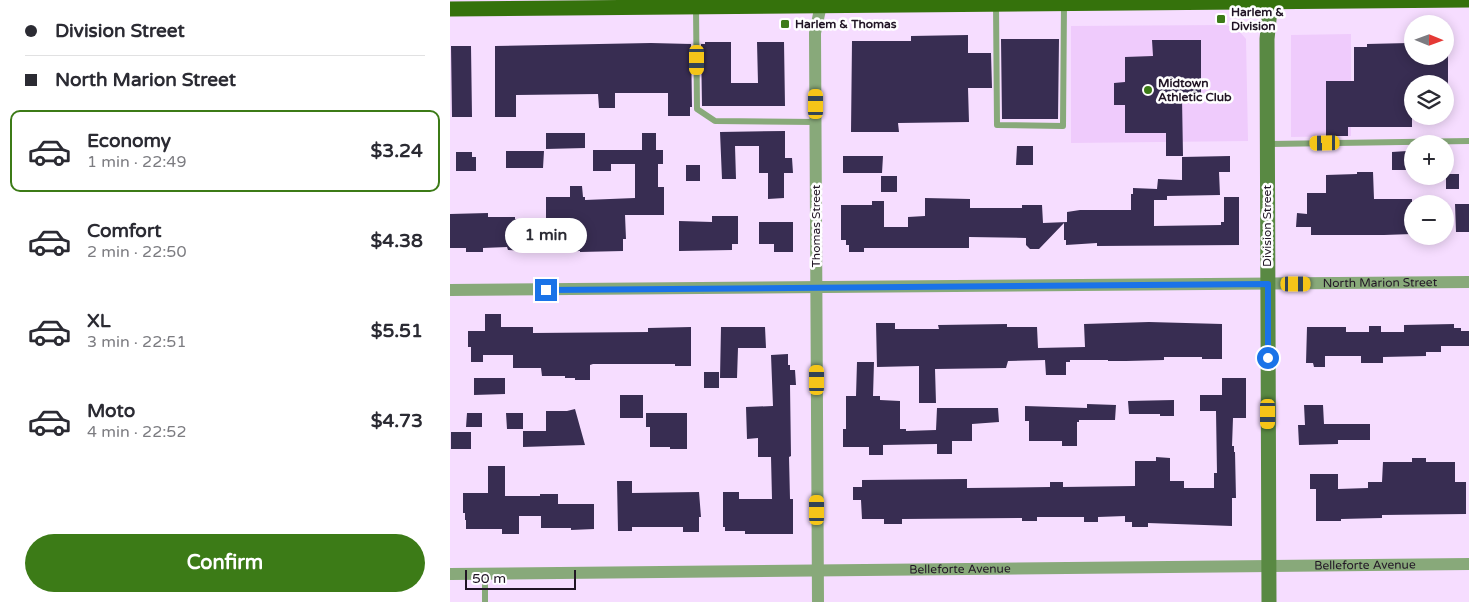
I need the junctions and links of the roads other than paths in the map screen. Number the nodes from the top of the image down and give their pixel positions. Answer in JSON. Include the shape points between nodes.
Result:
{"nodes":[{"id":1,"x":1469,"y":0,"type":"edge"},
{"id":2,"x":1271,"y":1,"type":"edge"},
{"id":3,"x":1161,"y":2,"type":"edge"},
{"id":4,"x":822,"y":3,"type":"edge"},
{"id":5,"x":996,"y":4,"type":"junction"},
{"id":6,"x":1064,"y":4,"type":"junction"},
{"id":7,"x":696,"y":7,"type":"junction"},
{"id":8,"x":450,"y":9,"type":"edge"},
{"id":9,"x":816,"y":122,"type":"junction"},
{"id":10,"x":1469,"y":141,"type":"edge"},
{"id":11,"x":1267,"y":144,"type":"junction"},
{"id":12,"x":1469,"y":282,"type":"edge"},
{"id":13,"x":1268,"y":284,"type":"junction"},
{"id":14,"x":816,"y":287,"type":"junction"},
{"id":15,"x":450,"y":290,"type":"edge"},
{"id":16,"x":1469,"y":564,"type":"edge"},
{"id":17,"x":1269,"y":566,"type":"junction"},
{"id":18,"x":818,"y":570,"type":"junction"},
{"id":19,"x":485,"y":573,"type":"junction"},
{"id":20,"x":450,"y":574,"type":"edge"},
{"id":21,"x":485,"y":602,"type":"edge"},
{"id":22,"x":818,"y":602,"type":"edge"},
{"id":23,"x":1269,"y":602,"type":"edge"}],
"edges":[{"from":1,"to":2,"type":"main road"},
{"from":2,"to":3,"type":"main road"},
{"from":2,"to":11,"type":"street","name":"Division Street","via":[[1267,39]]},
{"from":3,"to":6,"type":"main road"},
{"from":4,"to":5,"type":"main road"},
{"from":4,"to":7,"type":"main road"},
{"from":4,"to":9,"type":"street","name":"Thomas Street","via":[[815,33]]},
{"from":5,"to":6,"type":"main road"},
{"from":5,"to":6,"type":"lane","via":[[997,125],[1063,126]]},
{"from":7,"to":8,"type":"main road"},
{"from":7,"to":9,"type":"lane","via":[[697,108],[715,121]]},
{"from":9,"to":14,"type":"street","name":"Thomas Street"},
{"from":10,"to":11,"type":"lane"},
{"from":11,"to":13,"type":"street","name":"Division Street"},
{"from":12,"to":13,"type":"street","name":"North Marion Street"},
{"from":13,"to":14,"type":"street","name":"North Marion Street"},
{"from":13,"to":17,"type":"street","name":"Division Street"},
{"from":14,"to":15,"type":"street","name":"North Marion Street"},
{"from":14,"to":18,"type":"street","name":"Thomas Street"},
{"from":16,"to":17,"type":"street","name":"Belleforte Avenue"},
{"from":17,"to":18,"type":"street","name":"Belleforte Avenue"},
{"from":17,"to":23,"type":"street","name":"Division Street"},
{"from":18,"to":19,"type":"street","name":"Belleforte Avenue"},
{"from":18,"to":22,"type":"street","name":"Thomas Street"},
{"from":19,"to":20,"type":"street","name":"Belleforte Avenue"},
{"from":19,"to":21,"type":"lane"}]}
